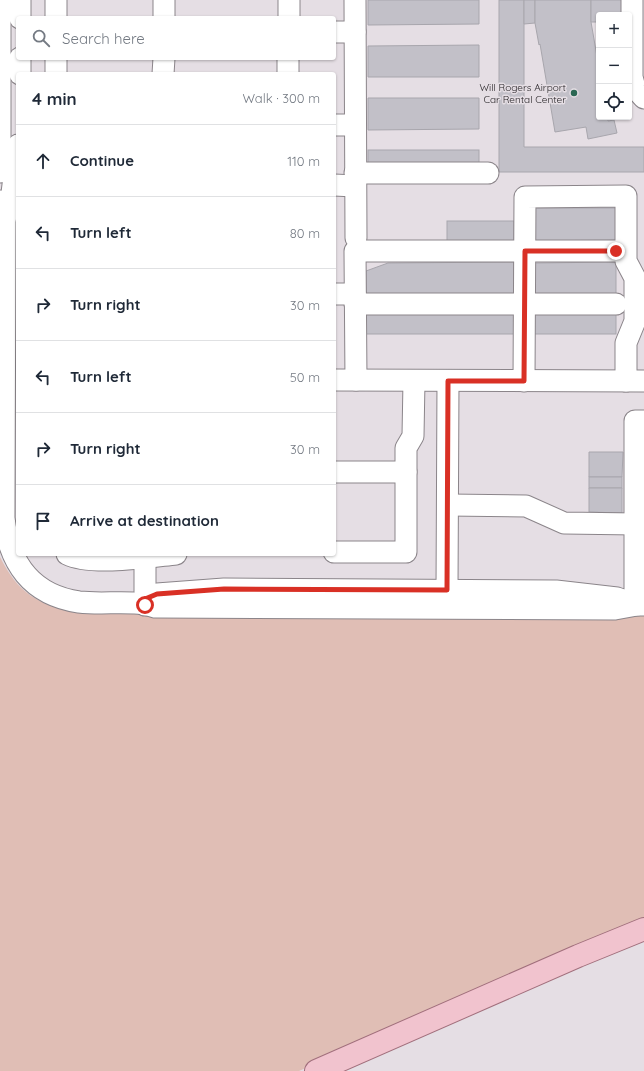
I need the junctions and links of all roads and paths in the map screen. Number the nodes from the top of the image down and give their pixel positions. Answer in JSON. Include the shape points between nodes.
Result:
{"nodes":[{"id":1,"x":0,"y":0,"type":"edge"},
{"id":2,"x":20,"y":0,"type":"edge"},
{"id":3,"x":56,"y":0,"type":"edge"},
{"id":4,"x":164,"y":0,"type":"edge"},
{"id":5,"x":289,"y":0,"type":"edge"},
{"id":6,"x":355,"y":0,"type":"edge"},
{"id":7,"x":632,"y":0,"type":"edge"},
{"id":8,"x":20,"y":16,"type":"edge"},
{"id":9,"x":56,"y":16,"type":"edge"},
{"id":10,"x":164,"y":16,"type":"edge"},
{"id":11,"x":289,"y":16,"type":"edge"},
{"id":12,"x":336,"y":32,"type":"edge"},
{"id":13,"x":355,"y":32,"type":"junction"},
{"id":14,"x":20,"y":60,"type":"edge"},
{"id":15,"x":56,"y":60,"type":"edge"},
{"id":16,"x":164,"y":60,"type":"edge"},
{"id":17,"x":288,"y":60,"type":"edge"},
{"id":18,"x":20,"y":72,"type":"edge"},
{"id":19,"x":56,"y":72,"type":"edge"},
{"id":20,"x":164,"y":72,"type":"edge"},
{"id":21,"x":288,"y":72,"type":"edge"},
{"id":22,"x":644,"y":98,"type":"edge"},
{"id":23,"x":336,"y":125,"type":"edge"},
{"id":24,"x":355,"y":125,"type":"junction"},
{"id":25,"x":16,"y":161,"type":"edge"},
{"id":26,"x":0,"y":172,"type":"edge"},
{"id":27,"x":488,"y":173,"type":"dead end"},
{"id":28,"x":355,"y":179,"type":"junction"},
{"id":29,"x":336,"y":184,"type":"edge"},
{"id":30,"x":635,"y":204,"type":"edge"},
{"id":31,"x":3,"y":210,"type":"edge"},
{"id":32,"x":356,"y":238,"type":"dead end"},
{"id":33,"x":525,"y":251,"type":"junction"},
{"id":34,"x":616,"y":251,"type":"dead end"},
{"id":35,"x":336,"y":294,"type":"edge"},
{"id":36,"x":355,"y":299,"type":"junction"},
{"id":37,"x":525,"y":304,"type":"junction"},
{"id":38,"x":616,"y":304,"type":"dead end"},
{"id":39,"x":640,"y":330,"type":"edge"},
{"id":40,"x":11,"y":355,"type":"edge"},
{"id":41,"x":336,"y":380,"type":"edge"},
{"id":42,"x":356,"y":380,"type":"junction"},
{"id":43,"x":406,"y":381,"type":"junction"},
{"id":44,"x":448,"y":381,"type":"junction"},
{"id":45,"x":524,"y":381,"type":"junction"},
{"id":46,"x":635,"y":381,"type":"edge"},
{"id":47,"x":644,"y":421,"type":"edge"},
{"id":48,"x":336,"y":472,"type":"edge"},
{"id":49,"x":406,"y":472,"type":"junction"},
{"id":50,"x":448,"y":505,"type":"junction"},
{"id":51,"x":636,"y":524,"type":"junction"},
{"id":52,"x":336,"y":552,"type":"edge"},
{"id":53,"x":71,"y":556,"type":"edge"},
{"id":54,"x":150,"y":556,"type":"edge"},
{"id":55,"x":640,"y":559,"type":"edge"},
{"id":56,"x":447,"y":590,"type":"junction"},
{"id":57,"x":142,"y":602,"type":"junction"},
{"id":58,"x":640,"y":605,"type":"edge"},
{"id":59,"x":644,"y":928,"type":"edge"},
{"id":60,"x":316,"y":1071,"type":"edge"}],
"edges":[{"from":1,"to":26,"type":"lane"},
{"from":2,"to":8,"type":"lane"},
{"from":3,"to":9,"type":"lane"},
{"from":4,"to":10,"type":"lane"},
{"from":5,"to":11,"type":"lane"},
{"from":6,"to":13,"type":"lane"},
{"from":7,"to":22,"type":"lane","via":[[632,77]]},
{"from":12,"to":13,"type":"lane"},
{"from":13,"to":24,"type":"lane"},
{"from":14,"to":18,"type":"lane"},
{"from":15,"to":19,"type":"lane"},
{"from":16,"to":20,"type":"lane"},
{"from":17,"to":21,"type":"lane"},
{"from":23,"to":24,"type":"lane"},
{"from":24,"to":28,"type":"lane"},
{"from":25,"to":31,"type":"lane","via":[[11,201]]},
{"from":27,"to":28,"type":"lane"},
{"from":28,"to":29,"type":"lane"},
{"from":28,"to":32,"type":"lane"},
{"from":30,"to":33,"type":"lane","via":[[626,196],[525,197]]},
{"from":30,"to":39,"type":"lane","via":[[626,260],[635,278]]},
{"from":31,"to":40,"type":"lane"},
{"from":33,"to":34,"type":"lane"},
{"from":33,"to":36,"type":"lane","via":[[355,251]]},
{"from":33,"to":37,"type":"lane"},
{"from":35,"to":36,"type":"lane"},
{"from":36,"to":37,"type":"lane"},
{"from":36,"to":42,"type":"lane"},
{"from":37,"to":38,"type":"lane"},
{"from":37,"to":45,"type":"lane"},
{"from":39,"to":46,"type":"lane","via":[[626,343]]},
{"from":40,"to":57,"type":"lane","via":[[4,518],[9,548],[16,562],[34,584],[55,596],[80,602]]},
{"from":41,"to":42,"type":"lane"},
{"from":42,"to":43,"type":"lane"},
{"from":43,"to":44,"type":"lane"},
{"from":43,"to":49,"type":"lane","via":[[399,437],[406,448]]},
{"from":44,"to":45,"type":"lane"},
{"from":44,"to":50,"type":"lane"},
{"from":45,"to":46,"type":"lane"},
{"from":47,"to":51,"type":"lane","via":[[636,421]]},
{"from":48,"to":49,"type":"lane"},
{"from":49,"to":52,"type":"lane","via":[[406,552]]},
{"from":50,"to":51,"type":"lane","via":[[526,506],[564,523]]},
{"from":50,"to":56,"type":"lane"},
{"from":51,"to":55,"type":"lane"},
{"from":53,"to":54,"type":"lane","via":[[94,560]]},
{"from":54,"to":57,"type":"lane"},
{"from":55,"to":58,"type":"lane"},
{"from":56,"to":57,"type":"lane","via":[[224,589],[157,594]]},
{"from":56,"to":58,"type":"lane","via":[[556,591],[617,598]]},
{"from":57,"to":58,"type":"lane","via":[[163,607],[615,609]]},
{"from":59,"to":60,"type":"main road"}]}
